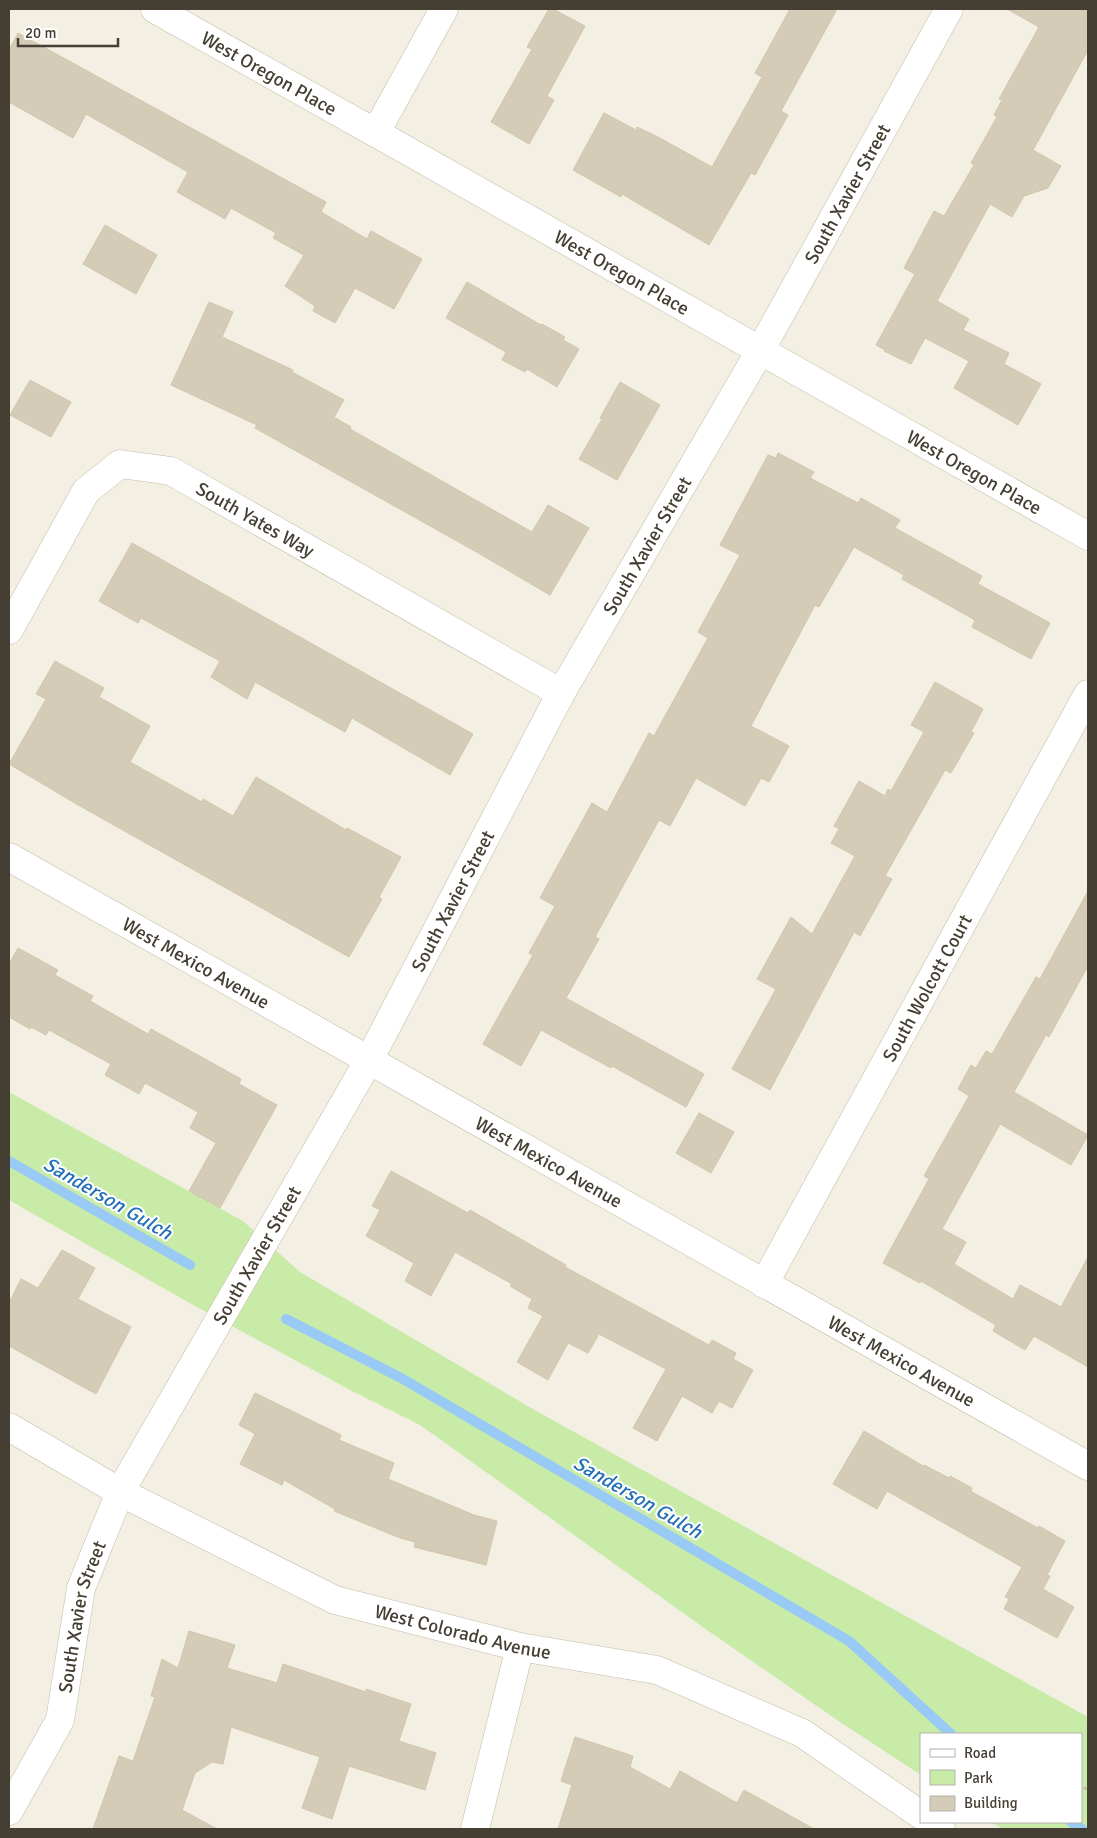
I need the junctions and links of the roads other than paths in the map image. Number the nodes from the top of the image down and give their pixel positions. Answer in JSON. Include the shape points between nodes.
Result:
{"nodes":[{"id":1,"x":155,"y":9,"type":"edge"},
{"id":2,"x":444,"y":9,"type":"edge"},
{"id":3,"x":949,"y":9,"type":"edge"},
{"id":4,"x":376,"y":132,"type":"junction"},
{"id":5,"x":760,"y":351,"type":"junction"},
{"id":6,"x":1088,"y":536,"type":"edge"},
{"id":7,"x":9,"y":630,"type":"edge"},
{"id":8,"x":561,"y":693,"type":"junction"},
{"id":9,"x":1088,"y":694,"type":"edge"},
{"id":10,"x":9,"y":857,"type":"edge"},
{"id":11,"x":369,"y":1060,"type":"junction"},
{"id":12,"x":764,"y":1284,"type":"junction"},
{"id":13,"x":9,"y":1427,"type":"edge"},
{"id":14,"x":1088,"y":1466,"type":"edge"},
{"id":15,"x":120,"y":1492,"type":"junction"},
{"id":16,"x":520,"y":1647,"type":"junction"},
{"id":17,"x":9,"y":1811,"type":"edge"},
{"id":18,"x":920,"y":1814,"type":"edge"},
{"id":19,"x":475,"y":1829,"type":"edge"}],
"edges":[{"from":1,"to":4,"type":"street","name":"West Oregon Place"},
{"from":2,"to":4,"type":"street"},
{"from":3,"to":5,"type":"street","name":"South Xavier Street"},
{"from":4,"to":5,"type":"street","name":"West Oregon Place"},
{"from":5,"to":6,"type":"street","name":"West Oregon Place"},
{"from":5,"to":8,"type":"street","name":"South Xavier Street"},
{"from":7,"to":8,"type":"street","name":"South Yates Way","via":[[86,491],[120,464],[171,471]]},
{"from":8,"to":11,"type":"street","name":"South Xavier Street"},
{"from":9,"to":12,"type":"street","name":"South Wolcott Court"},
{"from":10,"to":11,"type":"street","name":"West Mexico Avenue"},
{"from":11,"to":12,"type":"street","name":"West Mexico Avenue"},
{"from":11,"to":15,"type":"street","name":"South Xavier Street"},
{"from":12,"to":14,"type":"street","name":"West Mexico Avenue"},
{"from":13,"to":15,"type":"street","name":"West Colorado Avenue"},
{"from":15,"to":16,"type":"street","name":"West Colorado Avenue","via":[[335,1600]]},
{"from":15,"to":17,"type":"street","name":"South Xavier Street","via":[[81,1588],[60,1720]]},
{"from":16,"to":18,"type":"street","name":"West Colorado Avenue","via":[[658,1670],[802,1733]]},
{"from":16,"to":19,"type":"street"}]}
